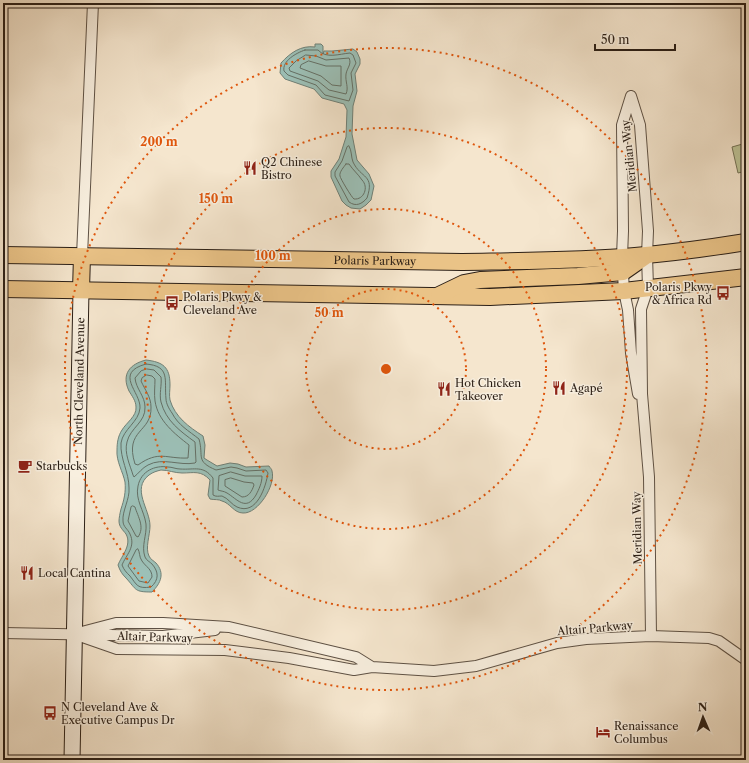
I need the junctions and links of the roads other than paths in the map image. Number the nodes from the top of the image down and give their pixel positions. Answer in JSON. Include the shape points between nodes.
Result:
{"nodes":[{"id":1,"x":93,"y":3,"type":"edge"},
{"id":2,"x":746,"y":242,"type":"edge"},
{"id":3,"x":3,"y":255,"type":"edge"},
{"id":4,"x":647,"y":255,"type":"junction"},
{"id":5,"x":82,"y":256,"type":"junction"},
{"id":6,"x":623,"y":265,"type":"junction"},
{"id":7,"x":746,"y":277,"type":"edge"},
{"id":8,"x":3,"y":288,"type":"edge"},
{"id":9,"x":648,"y":288,"type":"junction"},
{"id":10,"x":81,"y":290,"type":"junction"},
{"id":11,"x":624,"y":291,"type":"junction"},
{"id":12,"x":436,"y":296,"type":"junction"},
{"id":13,"x":644,"y":420,"type":"junction"},
{"id":14,"x":3,"y":633,"type":"edge"},
{"id":15,"x":74,"y":634,"type":"junction"},
{"id":16,"x":651,"y":636,"type":"junction"},
{"id":17,"x":746,"y":660,"type":"edge"},
{"id":18,"x":372,"y":667,"type":"junction"},
{"id":19,"x":72,"y":760,"type":"edge"}],
"edges":[{"from":1,"to":5,"type":"street","name":"North Cleveland Avenue"},
{"from":2,"to":4,"type":"main road"},
{"from":3,"to":5,"type":"main road","name":"Polaris Parkway"},
{"from":4,"to":6,"type":"main road"},
{"from":4,"to":6,"type":"street","name":"Meridian Way","via":[[644,160],[640,125],[631,96],[622,125]]},
{"from":4,"to":9,"type":"street","name":"Meridian Way"},
{"from":5,"to":6,"type":"main road","name":"Polaris Parkway"},
{"from":5,"to":10,"type":"main road","name":"North Cleveland Avenue"},
{"from":6,"to":11,"type":"street","name":"Meridian Way"},
{"from":6,"to":12,"type":"main road","via":[[578,276],[480,280],[464,283]]},
{"from":7,"to":9,"type":"main road"},
{"from":8,"to":10,"type":"main road"},
{"from":9,"to":11,"type":"main road"},
{"from":9,"to":13,"type":"street","name":"Meridian Way","via":[[640,309]]},
{"from":10,"to":12,"type":"main road"},
{"from":10,"to":15,"type":"main road","name":"North Cleveland Avenue"},
{"from":11,"to":12,"type":"main road","via":[[490,297]]},
{"from":11,"to":13,"type":"street","name":"Meridian Way","via":[[630,353]]},
{"from":13,"to":16,"type":"street","name":"Meridian Way","via":[[649,477]]},
{"from":14,"to":15,"type":"street"},
{"from":15,"to":18,"type":"street","name":"Altair Parkway","via":[[117,649],[225,650],[354,670]]},
{"from":15,"to":18,"type":"street","name":"Altair Parkway","via":[[116,623],[229,627],[356,657]]},
{"from":15,"to":19,"type":"main road","name":"North Cleveland Avenue"},
{"from":16,"to":17,"type":"street","name":"Altair Parkway","via":[[709,638],[719,641]]},
{"from":16,"to":18,"type":"street","name":"Altair Parkway","via":[[557,643],[476,666],[434,671]]}]}
